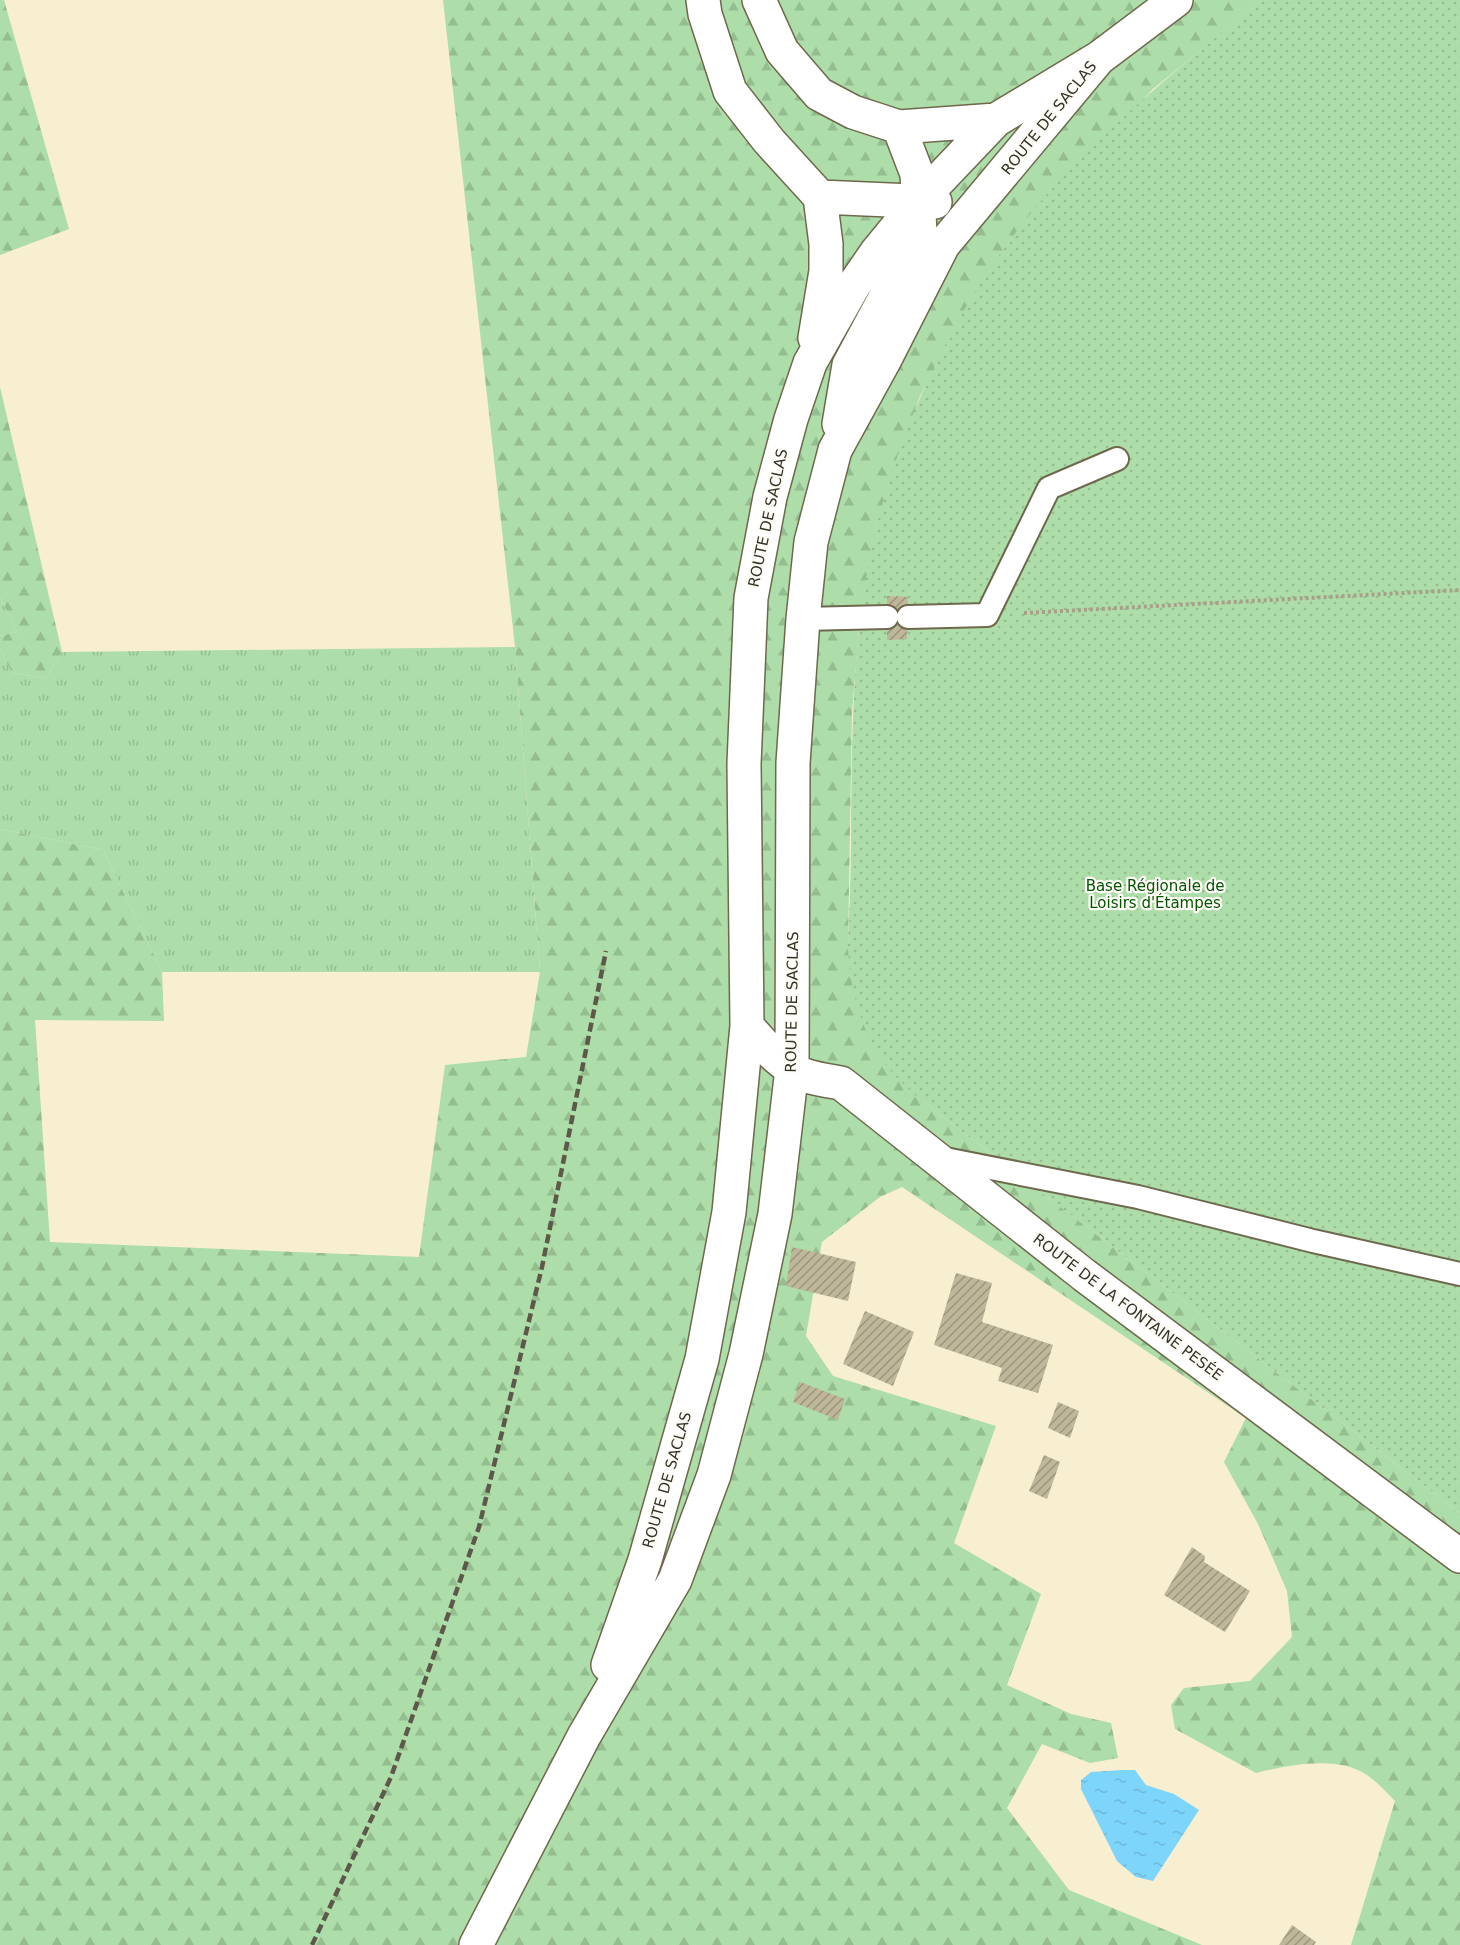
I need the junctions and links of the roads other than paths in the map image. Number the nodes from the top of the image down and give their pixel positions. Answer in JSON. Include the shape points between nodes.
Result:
{"nodes":[{"id":1,"x":703,"y":0,"type":"edge"},
{"id":2,"x":759,"y":0,"type":"edge"},
{"id":3,"x":1176,"y":0,"type":"edge"},
{"id":4,"x":1098,"y":58,"type":"junction"},
{"id":5,"x":996,"y":120,"type":"junction"},
{"id":6,"x":899,"y":127,"type":"junction"},
{"id":7,"x":820,"y":197,"type":"junction"},
{"id":8,"x":981,"y":200,"type":"junction"},
{"id":9,"x":917,"y":203,"type":"junction"},
{"id":10,"x":810,"y":363,"type":"junction"},
{"id":11,"x":835,"y":450,"type":"junction"},
{"id":12,"x":1117,"y":459,"type":"dead end"},
{"id":13,"x":803,"y":618,"type":"junction"},
{"id":14,"x":747,"y":1026,"type":"junction"},
{"id":15,"x":792,"y":1069,"type":"junction"},
{"id":16,"x":932,"y":1156,"type":"junction"},
{"id":17,"x":1460,"y":1274,"type":"edge"},
{"id":18,"x":1460,"y":1556,"type":"edge"},
{"id":19,"x":584,"y":1736,"type":"junction"},
{"id":20,"x":476,"y":1945,"type":"edge"}],
"edges":[{"from":1,"to":7,"type":"main road","via":[[730,91]]},
{"from":2,"to":6,"type":"main road","via":[[782,51],[819,94],[853,112]]},
{"from":3,"to":4,"type":"main road"},
{"from":4,"to":5,"type":"main road","name":"ROUTE DE SACLAS"},
{"from":4,"to":8,"type":"main road","name":"ROUTE DE SACLAS"},
{"from":5,"to":6,"type":"main road"},
{"from":5,"to":9,"type":"main road","name":"ROUTE DE SACLAS"},
{"from":6,"to":9,"type":"main road","via":[[917,174]]},
{"from":7,"to":9,"type":"main road"},
{"from":7,"to":10,"type":"main road","via":[[826,271]]},
{"from":8,"to":9,"type":"main road"},
{"from":8,"to":11,"type":"main road","name":"ROUTE DE SACLAS","via":[[943,245]]},
{"from":9,"to":10,"type":"main road","name":"ROUTE DE SACLAS","via":[[854,285]]},
{"from":9,"to":11,"type":"main road","via":[[920,233],[849,364]]},
{"from":10,"to":14,"type":"main road","name":"ROUTE DE SACLAS","via":[[770,497],[751,598],[744,764]]},
{"from":11,"to":13,"type":"main road","name":"ROUTE DE SACLAS","via":[[812,542]]},
{"from":12,"to":13,"type":"lane","via":[[1049,488],[987,615]]},
{"from":13,"to":15,"type":"main road","name":"ROUTE DE SACLAS","via":[[793,763]]},
{"from":14,"to":15,"type":"main road"},
{"from":14,"to":19,"type":"main road","name":"ROUTE DE SACLAS","via":[[729,1212],[702,1359],[645,1560]]},
{"from":15,"to":16,"type":"main road","name":"ROUTE DE LA FONTAINE PESÉE","via":[[841,1083]]},
{"from":15,"to":19,"type":"main road","name":"ROUTE DE SACLAS","via":[[775,1214],[746,1354],[714,1474],[675,1580]]},
{"from":16,"to":17,"type":"lane","via":[[1138,1197]]},
{"from":16,"to":18,"type":"main road","name":"ROUTE DE LA FONTAINE PESÉE","via":[[1084,1275]]},
{"from":19,"to":20,"type":"main road","name":"ROUTE DE SACLAS"}]}
